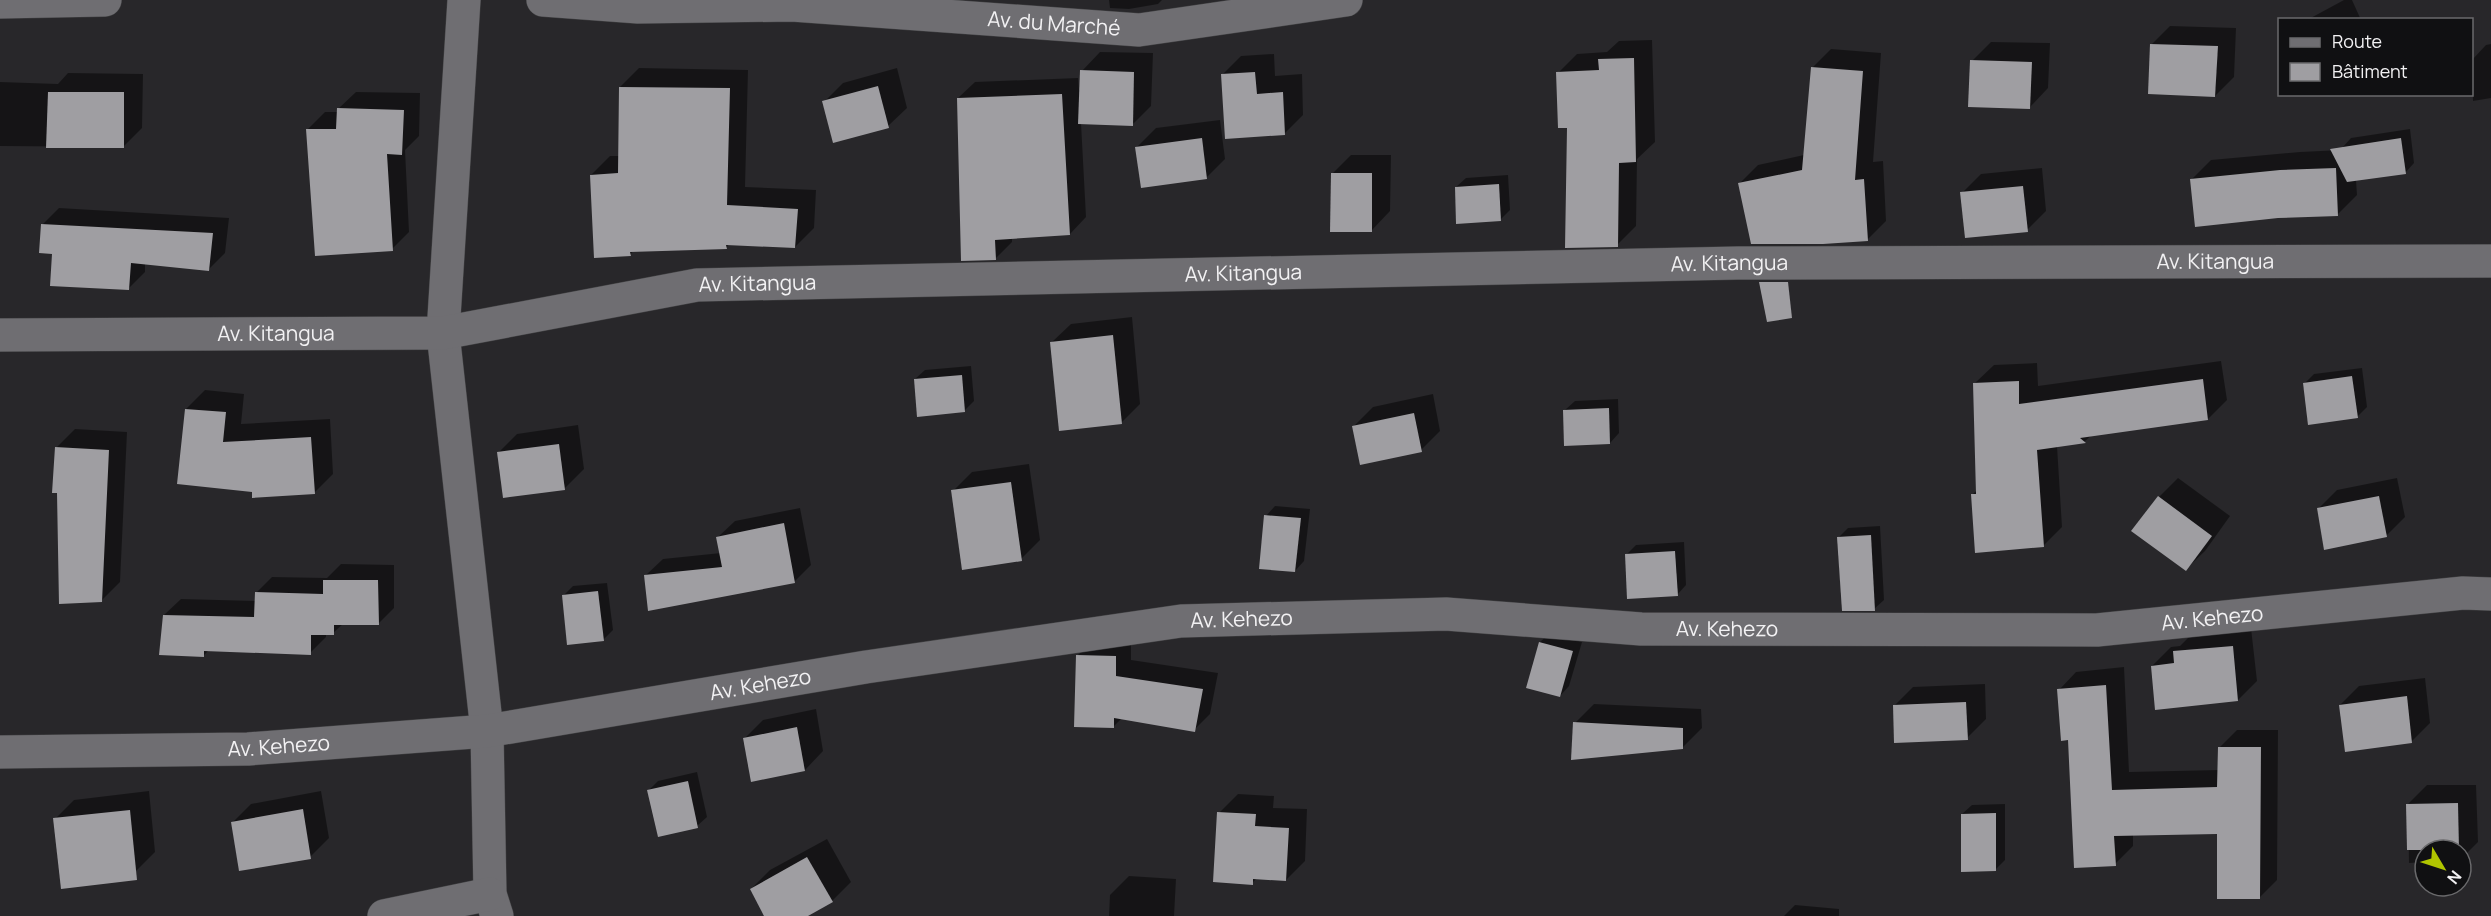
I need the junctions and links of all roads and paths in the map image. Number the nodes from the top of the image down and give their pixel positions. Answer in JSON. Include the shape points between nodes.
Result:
{"nodes":[{"id":1,"x":105,"y":0,"type":"edge"},
{"id":2,"x":464,"y":0,"type":"edge"},
{"id":3,"x":543,"y":0,"type":"edge"},
{"id":4,"x":1346,"y":0,"type":"edge"},
{"id":5,"x":0,"y":2,"type":"edge"},
{"id":6,"x":2491,"y":261,"type":"edge"},
{"id":7,"x":443,"y":333,"type":"junction"},
{"id":8,"x":0,"y":335,"type":"edge"},
{"id":9,"x":2491,"y":594,"type":"edge"},
{"id":10,"x":487,"y":731,"type":"junction"},
{"id":11,"x":0,"y":752,"type":"edge"},
{"id":12,"x":494,"y":905,"type":"edge"},
{"id":13,"x":384,"y":916,"type":"edge"}],
"edges":[{"from":1,"to":5,"type":"street"},
{"from":2,"to":7,"type":"street"},
{"from":3,"to":4,"type":"street","name":"Av. du Marché","via":[[638,7],[792,5],[1138,30]]},
{"from":6,"to":7,"type":"street","name":"Av. Kitangua","via":[[1738,263],[697,285]]},
{"from":7,"to":8,"type":"street","name":"Av. Kitangua"},
{"from":7,"to":10,"type":"street"},
{"from":9,"to":10,"type":"street","name":"Av. Kehezo","via":[[2463,593],[2097,630],[1641,629],[1446,614],[1182,621],[866,667]]},
{"from":10,"to":11,"type":"street","name":"Av. Kehezo","via":[[248,749]]},
{"from":10,"to":12,"type":"street"},
{"from":12,"to":13,"type":"street"}]}
